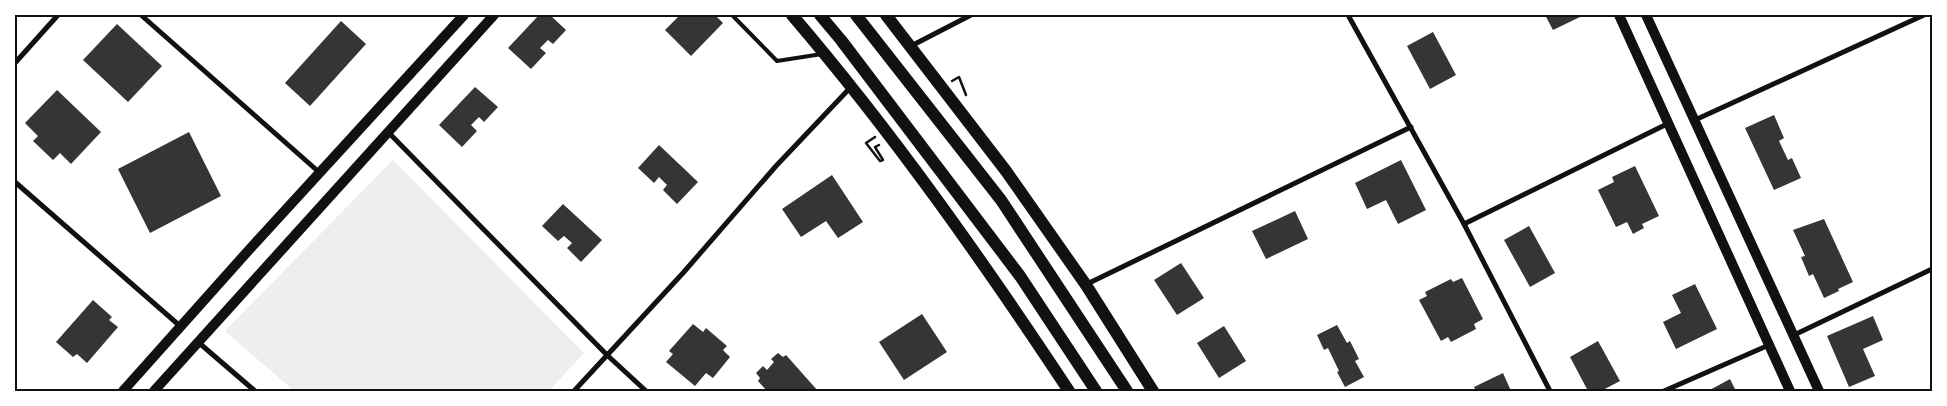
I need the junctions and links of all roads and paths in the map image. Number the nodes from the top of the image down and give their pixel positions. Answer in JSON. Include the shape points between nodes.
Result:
{"nodes":[{"id":1,"x":58,"y":15,"type":"edge"},
{"id":2,"x":141,"y":15,"type":"edge"},
{"id":3,"x":464,"y":15,"type":"edge"},
{"id":4,"x":494,"y":15,"type":"edge"},
{"id":5,"x":732,"y":15,"type":"edge"},
{"id":6,"x":792,"y":15,"type":"edge"},
{"id":7,"x":820,"y":15,"type":"edge"},
{"id":8,"x":856,"y":15,"type":"edge"},
{"id":9,"x":886,"y":15,"type":"edge"},
{"id":10,"x":971,"y":15,"type":"edge"},
{"id":11,"x":1348,"y":15,"type":"edge"},
{"id":12,"x":1619,"y":15,"type":"edge"},
{"id":13,"x":1646,"y":15,"type":"edge"},
{"id":14,"x":1924,"y":15,"type":"edge"},
{"id":15,"x":911,"y":46,"type":"junction"},
{"id":16,"x":825,"y":54,"type":"junction"},
{"id":17,"x":15,"y":63,"type":"edge"},
{"id":18,"x":959,"y":77,"type":"dead end"},
{"id":19,"x":851,"y":88,"type":"junction"},
{"id":20,"x":966,"y":96,"type":"dead end"},
{"id":21,"x":1695,"y":120,"type":"junction"},
{"id":22,"x":1668,"y":124,"type":"junction"},
{"id":23,"x":1411,"y":127,"type":"junction"},
{"id":24,"x":389,"y":133,"type":"junction"},
{"id":25,"x":866,"y":144,"type":"dead end"},
{"id":26,"x":880,"y":144,"type":"dead end"},
{"id":27,"x":320,"y":173,"type":"junction"},
{"id":28,"x":15,"y":182,"type":"edge"},
{"id":29,"x":1464,"y":224,"type":"junction"},
{"id":30,"x":1932,"y":269,"type":"edge"},
{"id":31,"x":1086,"y":285,"type":"junction"},
{"id":32,"x":181,"y":327,"type":"junction"},
{"id":33,"x":1794,"y":335,"type":"junction"},
{"id":34,"x":198,"y":342,"type":"junction"},
{"id":35,"x":1769,"y":345,"type":"junction"},
{"id":36,"x":607,"y":355,"type":"junction"},
{"id":37,"x":123,"y":391,"type":"edge"},
{"id":38,"x":154,"y":391,"type":"edge"},
{"id":39,"x":256,"y":391,"type":"edge"},
{"id":40,"x":574,"y":391,"type":"edge"},
{"id":41,"x":646,"y":391,"type":"edge"},
{"id":42,"x":1069,"y":391,"type":"edge"},
{"id":43,"x":1096,"y":391,"type":"edge"},
{"id":44,"x":1128,"y":391,"type":"edge"},
{"id":45,"x":1153,"y":391,"type":"edge"},
{"id":46,"x":1550,"y":391,"type":"edge"},
{"id":47,"x":1664,"y":391,"type":"edge"},
{"id":48,"x":1790,"y":391,"type":"edge"},
{"id":49,"x":1819,"y":391,"type":"edge"}],
"edges":[{"from":1,"to":17,"type":"street"},
{"from":2,"to":27,"type":"street"},
{"from":3,"to":27,"type":"main road"},
{"from":4,"to":24,"type":"main road"},
{"from":5,"to":16,"type":"lane","via":[[777,61]]},
{"from":6,"to":16,"type":"highway"},
{"from":7,"to":43,"type":"highway","via":[[1020,276]]},
{"from":8,"to":44,"type":"highway","via":[[1001,200]]},
{"from":9,"to":15,"type":"highway"},
{"from":10,"to":15,"type":"street"},
{"from":11,"to":23,"type":"street"},
{"from":12,"to":22,"type":"main road"},
{"from":13,"to":21,"type":"main road"},
{"from":14,"to":21,"type":"street"},
{"from":15,"to":31,"type":"highway","via":[[1006,170]]},
{"from":16,"to":19,"type":"highway"},
{"from":18,"to":20,"type":"path"},
{"from":19,"to":36,"type":"street","via":[[776,166],[684,273]]},
{"from":19,"to":42,"type":"highway","via":[[967,242]]},
{"from":21,"to":33,"type":"main road"},
{"from":22,"to":29,"type":"street"},
{"from":22,"to":35,"type":"main road"},
{"from":23,"to":29,"type":"street"},
{"from":23,"to":31,"type":"street"},
{"from":24,"to":34,"type":"main road"},
{"from":24,"to":36,"type":"street"},
{"from":25,"to":26,"type":"path","via":[[880,161],[883,160],[875,147]]},
{"from":27,"to":32,"type":"main road"},
{"from":28,"to":32,"type":"street"},
{"from":29,"to":46,"type":"street"},
{"from":30,"to":33,"type":"street"},
{"from":31,"to":45,"type":"highway"},
{"from":32,"to":37,"type":"main road"},
{"from":33,"to":49,"type":"main road"},
{"from":34,"to":38,"type":"main road"},
{"from":34,"to":39,"type":"street"},
{"from":35,"to":47,"type":"street"},
{"from":35,"to":48,"type":"main road"},
{"from":36,"to":40,"type":"street"},
{"from":36,"to":41,"type":"street"}]}
